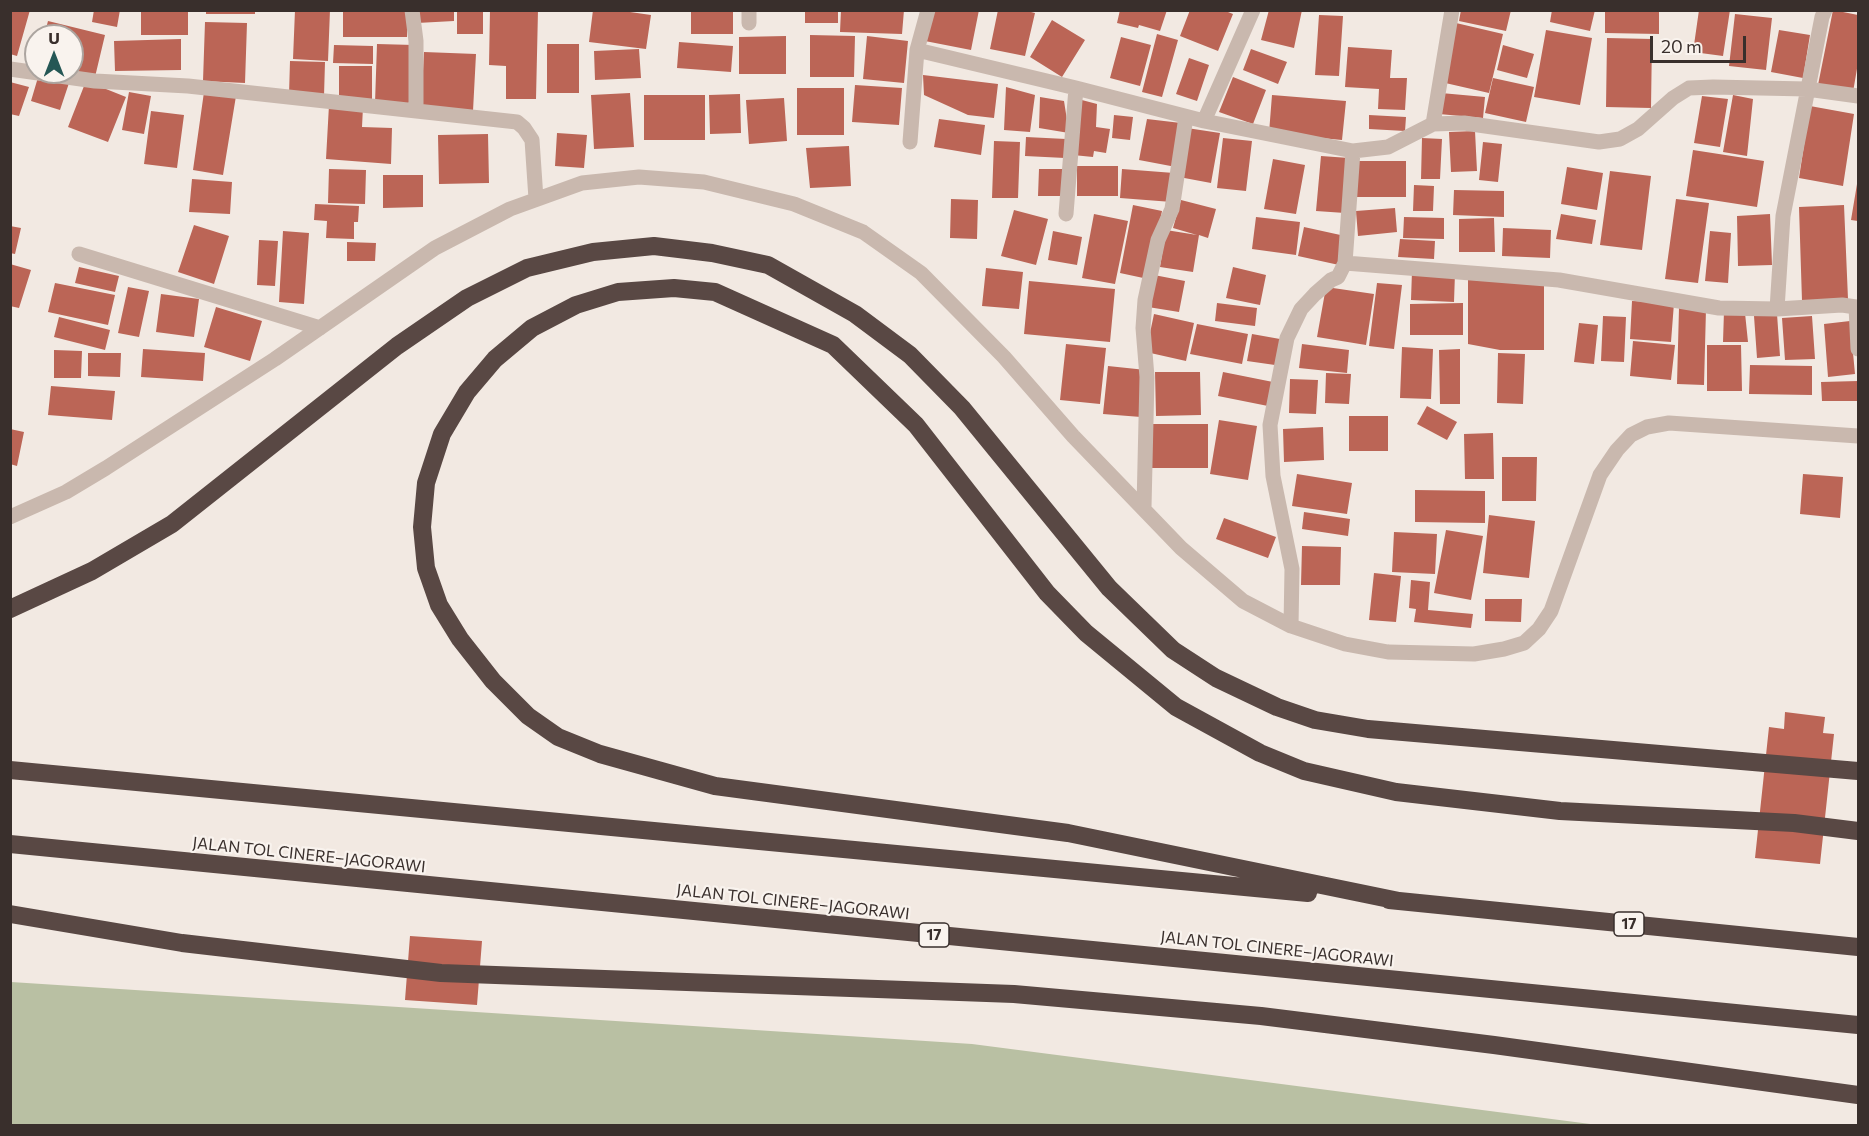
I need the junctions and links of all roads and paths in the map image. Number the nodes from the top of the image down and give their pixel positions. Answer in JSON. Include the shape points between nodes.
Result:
{"nodes":[{"id":1,"x":412,"y":10,"type":"edge"},
{"id":2,"x":928,"y":10,"type":"edge"},
{"id":3,"x":1253,"y":10,"type":"edge"},
{"id":4,"x":1452,"y":10,"type":"edge"},
{"id":5,"x":1825,"y":10,"type":"edge"},
{"id":6,"x":917,"y":50,"type":"junction"},
{"id":7,"x":10,"y":69,"type":"edge"},
{"id":8,"x":1076,"y":88,"type":"junction"},
{"id":9,"x":1807,"y":89,"type":"junction"},
{"id":10,"x":1858,"y":96,"type":"edge"},
{"id":11,"x":416,"y":110,"type":"junction"},
{"id":12,"x":1186,"y":117,"type":"junction"},
{"id":13,"x":1204,"y":121,"type":"junction"},
{"id":14,"x":1433,"y":124,"type":"junction"},
{"id":15,"x":910,"y":142,"type":"dead end"},
{"id":16,"x":1353,"y":151,"type":"junction"},
{"id":17,"x":536,"y":199,"type":"junction"},
{"id":18,"x":1066,"y":214,"type":"dead end"},
{"id":19,"x":79,"y":254,"type":"dead end"},
{"id":20,"x":1346,"y":263,"type":"junction"},
{"id":21,"x":1777,"y":309,"type":"junction"},
{"id":22,"x":320,"y":328,"type":"junction"},
{"id":23,"x":1858,"y":350,"type":"edge"},
{"id":24,"x":1858,"y":436,"type":"edge"},
{"id":25,"x":1144,"y":507,"type":"junction"},
{"id":26,"x":10,"y":517,"type":"edge"},
{"id":27,"x":10,"y":609,"type":"edge"},
{"id":28,"x":1291,"y":626,"type":"junction"},
{"id":29,"x":10,"y":770,"type":"edge"},
{"id":30,"x":1858,"y":771,"type":"edge"},
{"id":31,"x":1858,"y":831,"type":"edge"},
{"id":32,"x":10,"y":844,"type":"edge"},
{"id":33,"x":1399,"y":901,"type":"junction"},
{"id":34,"x":10,"y":914,"type":"edge"},
{"id":35,"x":1858,"y":947,"type":"edge"},
{"id":36,"x":1858,"y":1025,"type":"edge"},
{"id":37,"x":1858,"y":1095,"type":"edge"}],
"edges":[{"from":1,"to":11,"type":"street"},
{"from":2,"to":6,"type":"street"},
{"from":3,"to":13,"type":"street"},
{"from":4,"to":14,"type":"street"},
{"from":5,"to":9,"type":"street"},
{"from":6,"to":8,"type":"street"},
{"from":6,"to":15,"type":"street"},
{"from":7,"to":11,"type":"street","via":[[95,81],[188,86]]},
{"from":8,"to":12,"type":"street"},
{"from":8,"to":18,"type":"street"},
{"from":9,"to":10,"type":"street"},
{"from":9,"to":14,"type":"street","via":[[1689,88],[1638,129],[1620,139],[1599,142],[1464,123]]},
{"from":9,"to":21,"type":"street","via":[[1783,216]]},
{"from":11,"to":17,"type":"street","via":[[517,122],[532,140]]},
{"from":12,"to":13,"type":"street"},
{"from":12,"to":25,"type":"street","via":[[1172,209],[1158,240],[1145,300]]},
{"from":13,"to":16,"type":"street"},
{"from":14,"to":16,"type":"street","via":[[1388,147]]},
{"from":16,"to":20,"type":"street"},
{"from":17,"to":22,"type":"street","via":[[435,248]]},
{"from":17,"to":25,"type":"street","via":[[582,183],[616,179],[704,182],[794,204],[863,232],[921,273]]},
{"from":19,"to":22,"type":"street"},
{"from":20,"to":21,"type":"street","via":[[1558,280],[1719,308]]},
{"from":20,"to":28,"type":"street","via":[[1338,277],[1301,309],[1287,338],[1270,425],[1273,476],[1292,569]]},
{"from":21,"to":23,"type":"street","via":[[1856,307]]},
{"from":22,"to":26,"type":"street","via":[[106,468],[66,492]]},
{"from":24,"to":28,"type":"street","via":[[1669,423],[1631,435],[1600,475],[1551,611],[1524,643],[1474,654],[1388,652],[1346,644]]},
{"from":25,"to":28,"type":"street","via":[[1181,548],[1243,601]]},
{"from":27,"to":30,"type":"highway","via":[[92,571],[172,524],[397,346],[467,298],[526,268],[593,252],[654,246],[768,265],[855,314],[910,355],[962,408],[1108,588],[1173,650],[1216,678],[1276,707],[1315,720],[1368,729]]},
{"from":29,"to":33,"type":"highway","number":"17"},
{"from":31,"to":33,"type":"highway","via":[[1794,823],[1560,811],[1396,792],[1304,771],[1260,753],[1176,707],[1086,633],[1047,593],[916,425],[833,345],[715,292],[674,288],[618,292],[576,304],[532,328],[495,359],[467,392],[442,434],[426,483],[422,526],[426,568],[439,605],[493,681],[528,716],[558,737],[600,754],[715,786],[1068,833]]},
{"from":32,"to":36,"type":"highway","name":"JALAN TOL CINERE–JAGORAWI","number":"17"},
{"from":33,"to":35,"type":"highway","number":"17"},
{"from":34,"to":37,"type":"highway","via":[[182,944],[441,973],[1014,994],[1261,1016]]}]}
